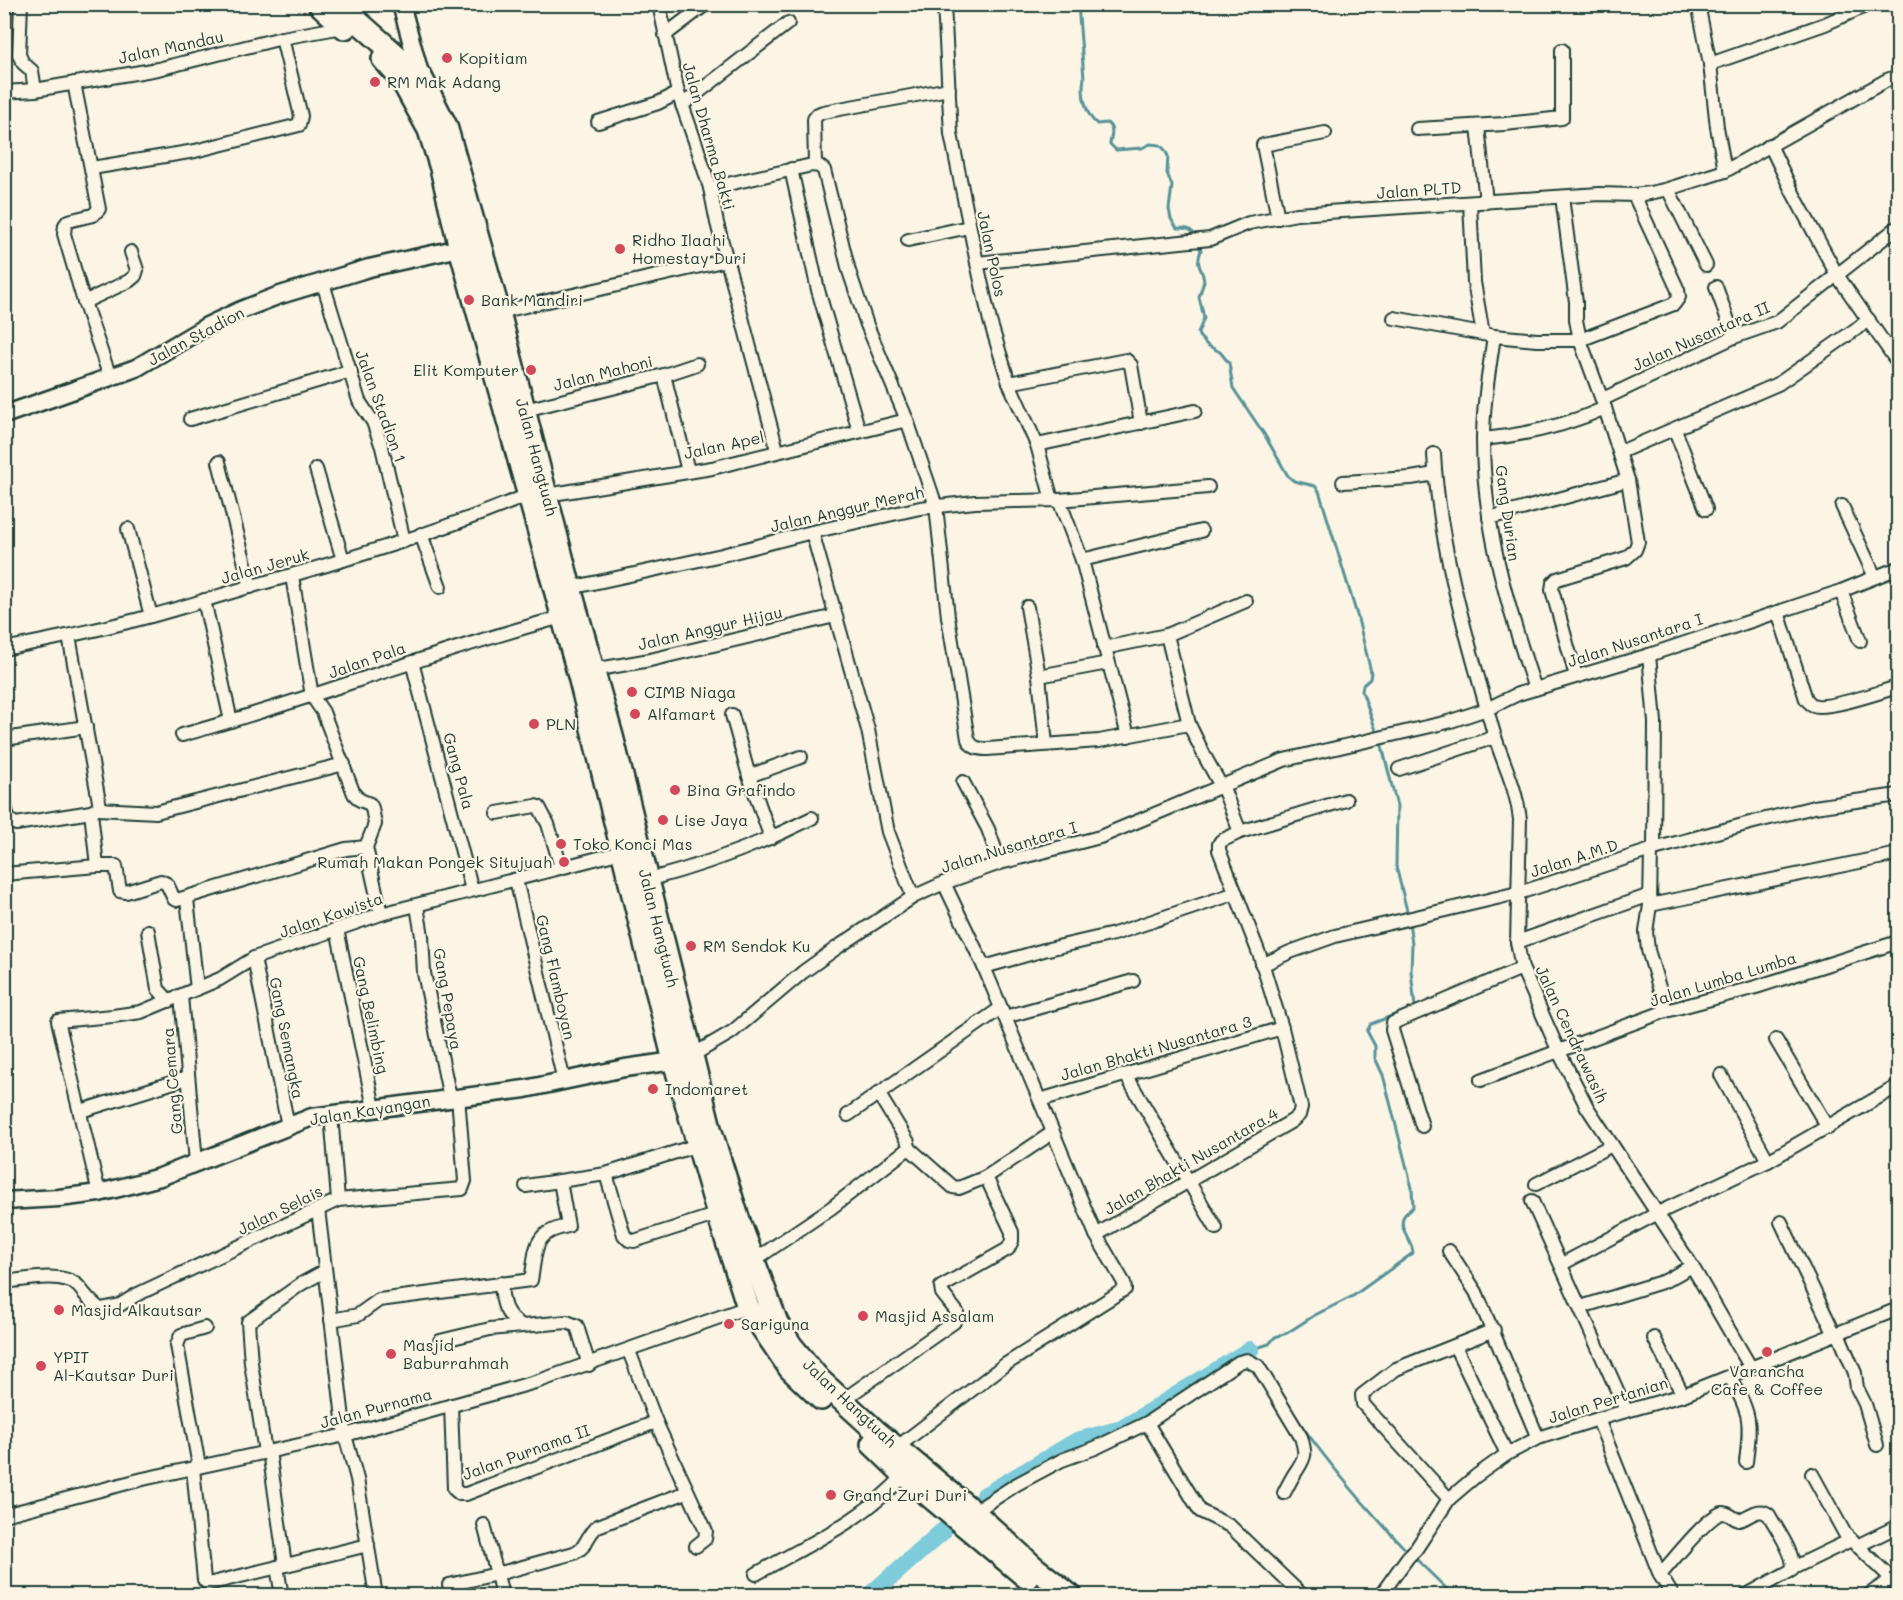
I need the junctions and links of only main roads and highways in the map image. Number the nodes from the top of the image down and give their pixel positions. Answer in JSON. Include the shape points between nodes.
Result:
{"nodes":[{"id":1,"x":319,"y":4,"type":"edge"},
{"id":2,"x":338,"y":4,"type":"edge"},
{"id":3,"x":538,"y":495,"type":"junction"},
{"id":4,"x":651,"y":932,"type":"junction"},
{"id":5,"x":682,"y":1059,"type":"junction"},
{"id":6,"x":872,"y":1436,"type":"junction"},
{"id":7,"x":1049,"y":1596,"type":"edge"},
{"id":8,"x":1071,"y":1596,"type":"edge"}],
"edges":[{"from":1,"to":3,"type":"highway","name":"Jalan Hangtuah","via":[[401,79],[429,130],[460,248]]},
{"from":2,"to":3,"type":"highway","name":"Jalan Hangtuah","via":[[421,77],[446,126],[525,410]]},
{"from":3,"to":4,"type":"highway","name":"Jalan Hangtuah","via":[[562,617],[622,852]]},
{"from":3,"to":4,"type":"highway","name":"Jalan Hangtuah","via":[[570,588],[612,736],[647,880]]},
{"from":4,"to":5,"type":"highway","name":"Jalan Hangtuah"},
{"from":5,"to":6,"type":"highway","name":"Jalan Hangtuah","via":[[777,1323],[791,1346]]},
{"from":5,"to":6,"type":"highway","name":"Jalan Hangtuah","via":[[698,1145],[748,1307],[789,1369]]},
{"from":6,"to":7,"type":"highway","name":"Jalan Hangtuah","via":[[904,1475]]},
{"from":6,"to":8,"type":"highway","name":"Jalan Hangtuah","via":[[896,1448]]}]}
